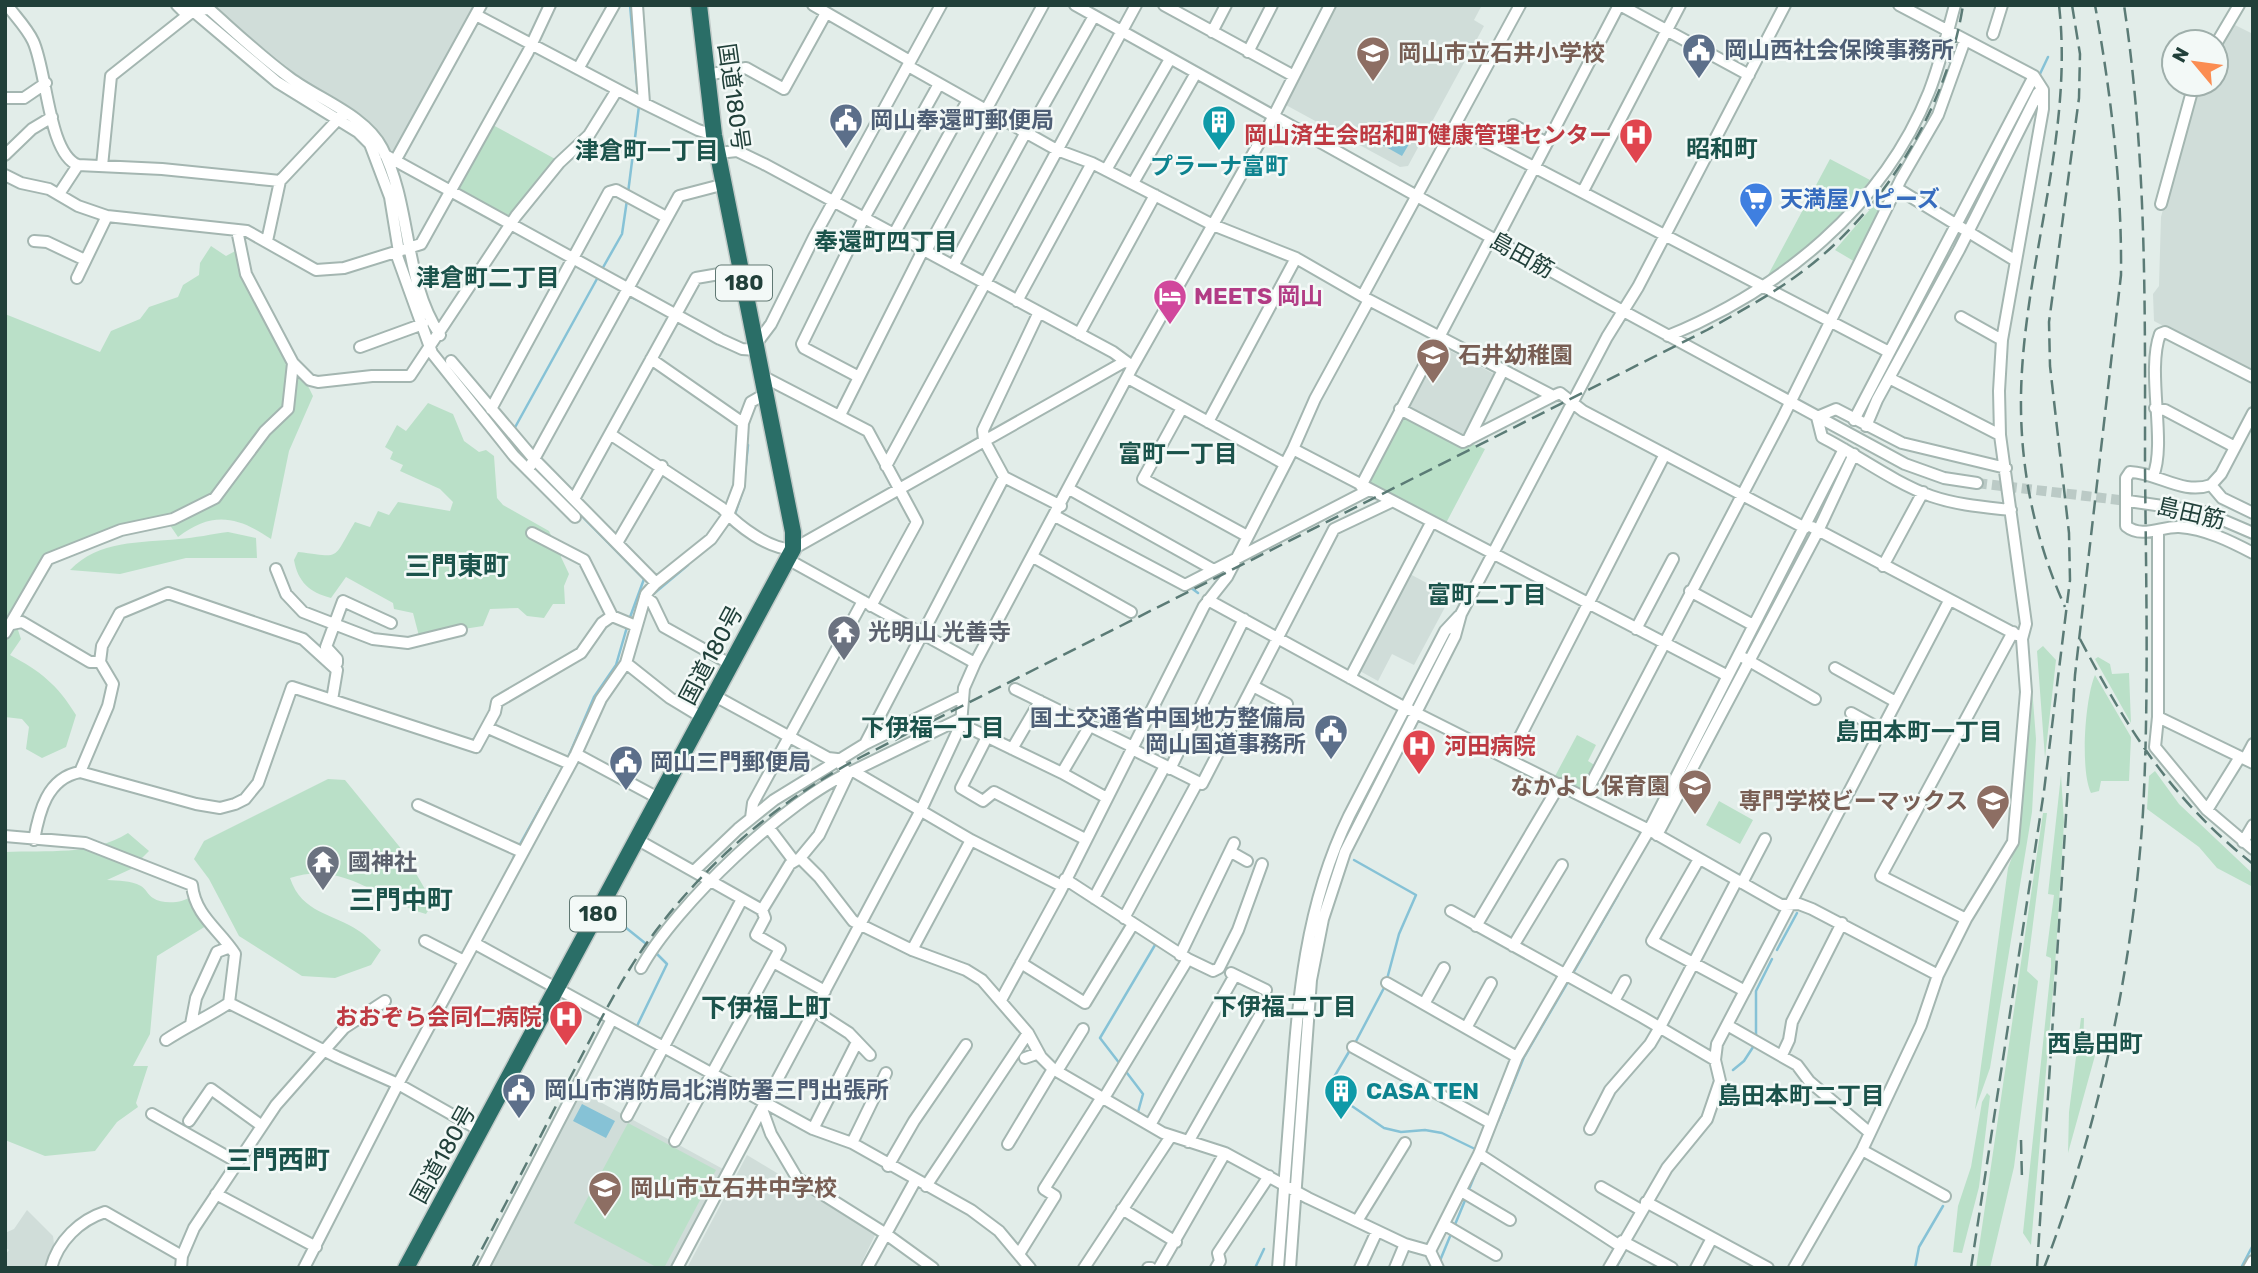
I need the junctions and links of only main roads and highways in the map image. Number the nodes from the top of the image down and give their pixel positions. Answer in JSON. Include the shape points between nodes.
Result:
{"nodes":[{"id":1,"x":699,"y":5,"type":"edge"},
{"id":2,"x":406,"y":1268,"type":"edge"}],
"edges":[{"from":1,"to":2,"type":"highway","name":"国道180号","number":"180","via":[[714,135],[793,532],[791,555]]}]}
